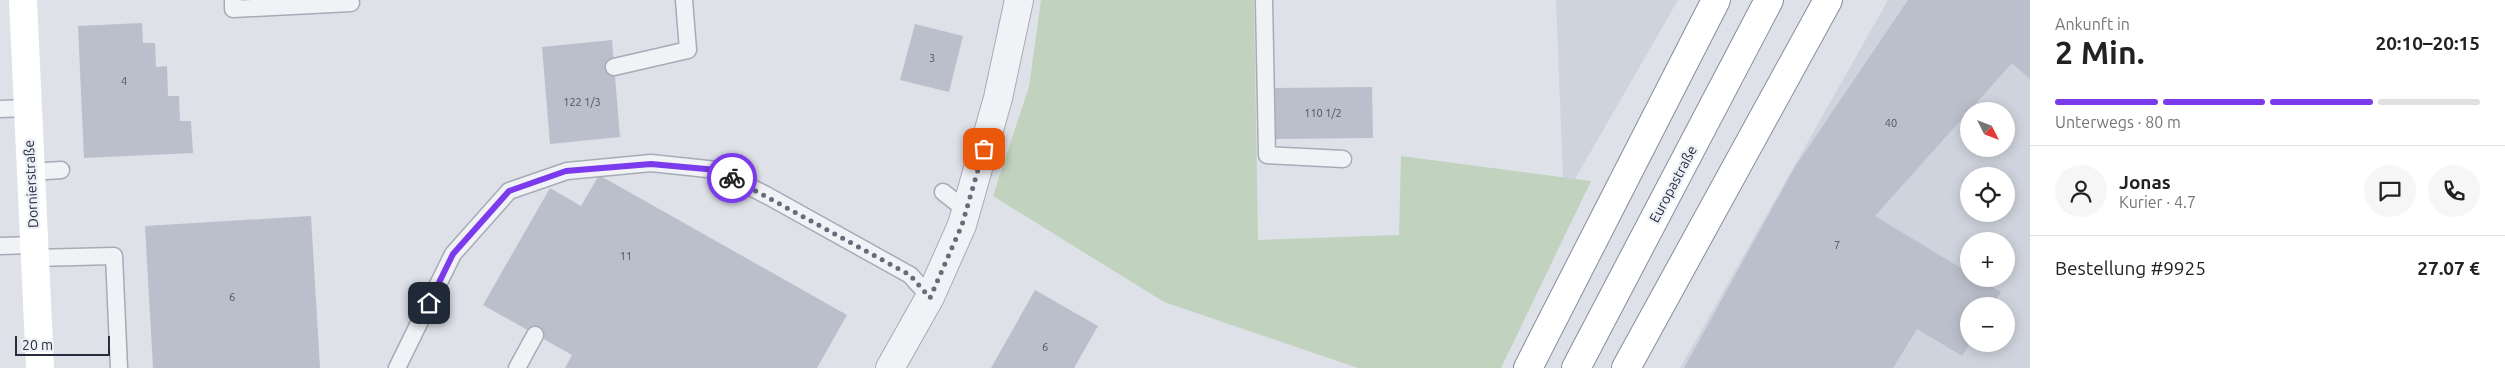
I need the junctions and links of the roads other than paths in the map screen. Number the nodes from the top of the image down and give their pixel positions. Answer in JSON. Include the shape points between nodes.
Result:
{"nodes":[{"id":1,"x":23,"y":0,"type":"edge"},
{"id":2,"x":233,"y":0,"type":"edge"},
{"id":3,"x":350,"y":0,"type":"edge"},
{"id":4,"x":684,"y":0,"type":"edge"},
{"id":5,"x":1019,"y":0,"type":"edge"},
{"id":6,"x":1264,"y":0,"type":"edge"},
{"id":7,"x":1716,"y":0,"type":"edge"},
{"id":8,"x":1770,"y":0,"type":"edge"},
{"id":9,"x":1828,"y":0,"type":"edge"},
{"id":10,"x":614,"y":67,"type":"dead end"},
{"id":11,"x":28,"y":108,"type":"junction"},
{"id":12,"x":0,"y":109,"type":"edge"},
{"id":13,"x":1344,"y":159,"type":"dead end"},
{"id":14,"x":61,"y":170,"type":"dead end"},
{"id":15,"x":31,"y":172,"type":"junction"},
{"id":16,"x":943,"y":192,"type":"dead end"},
{"id":17,"x":966,"y":211,"type":"junction"},
{"id":18,"x":0,"y":246,"type":"edge"},
{"id":19,"x":35,"y":252,"type":"junction"},
{"id":20,"x":930,"y":298,"type":"junction"},
{"id":21,"x":535,"y":335,"type":"dead end"},
{"id":22,"x":40,"y":368,"type":"edge"},
{"id":23,"x":120,"y":368,"type":"edge"},
{"id":24,"x":397,"y":368,"type":"edge"},
{"id":25,"x":517,"y":368,"type":"edge"},
{"id":26,"x":890,"y":368,"type":"edge"},
{"id":27,"x":1528,"y":368,"type":"edge"},
{"id":28,"x":1576,"y":368,"type":"edge"},
{"id":29,"x":1626,"y":368,"type":"edge"}],
"edges":[{"from":1,"to":11,"type":"main road","name":"Dornierstraße"},
{"from":2,"to":3,"type":"lane","via":[[233,9],[350,3]]},
{"from":4,"to":10,"type":"lane","via":[[688,50]]},
{"from":5,"to":17,"type":"street","via":[[998,98]]},
{"from":6,"to":13,"type":"lane","via":[[1267,155]]},
{"from":7,"to":27,"type":"main road"},
{"from":8,"to":28,"type":"main road","name":"Europastraße"},
{"from":9,"to":29,"type":"main road"},
{"from":11,"to":12,"type":"lane"},
{"from":11,"to":15,"type":"main road","name":"Dornierstraße"},
{"from":14,"to":15,"type":"lane"},
{"from":15,"to":19,"type":"main road","name":"Dornierstraße"},
{"from":16,"to":17,"type":"lane"},
{"from":17,"to":20,"type":"street"},
{"from":18,"to":19,"type":"lane"},
{"from":19,"to":22,"type":"main road","name":"Dornierstraße"},
{"from":19,"to":23,"type":"lane","via":[[114,256]]},
{"from":20,"to":24,"type":"lane","via":[[910,275],[717,170],[651,164],[566,171],[509,191],[453,254]]},
{"from":20,"to":26,"type":"street"},
{"from":21,"to":25,"type":"lane"}]}
